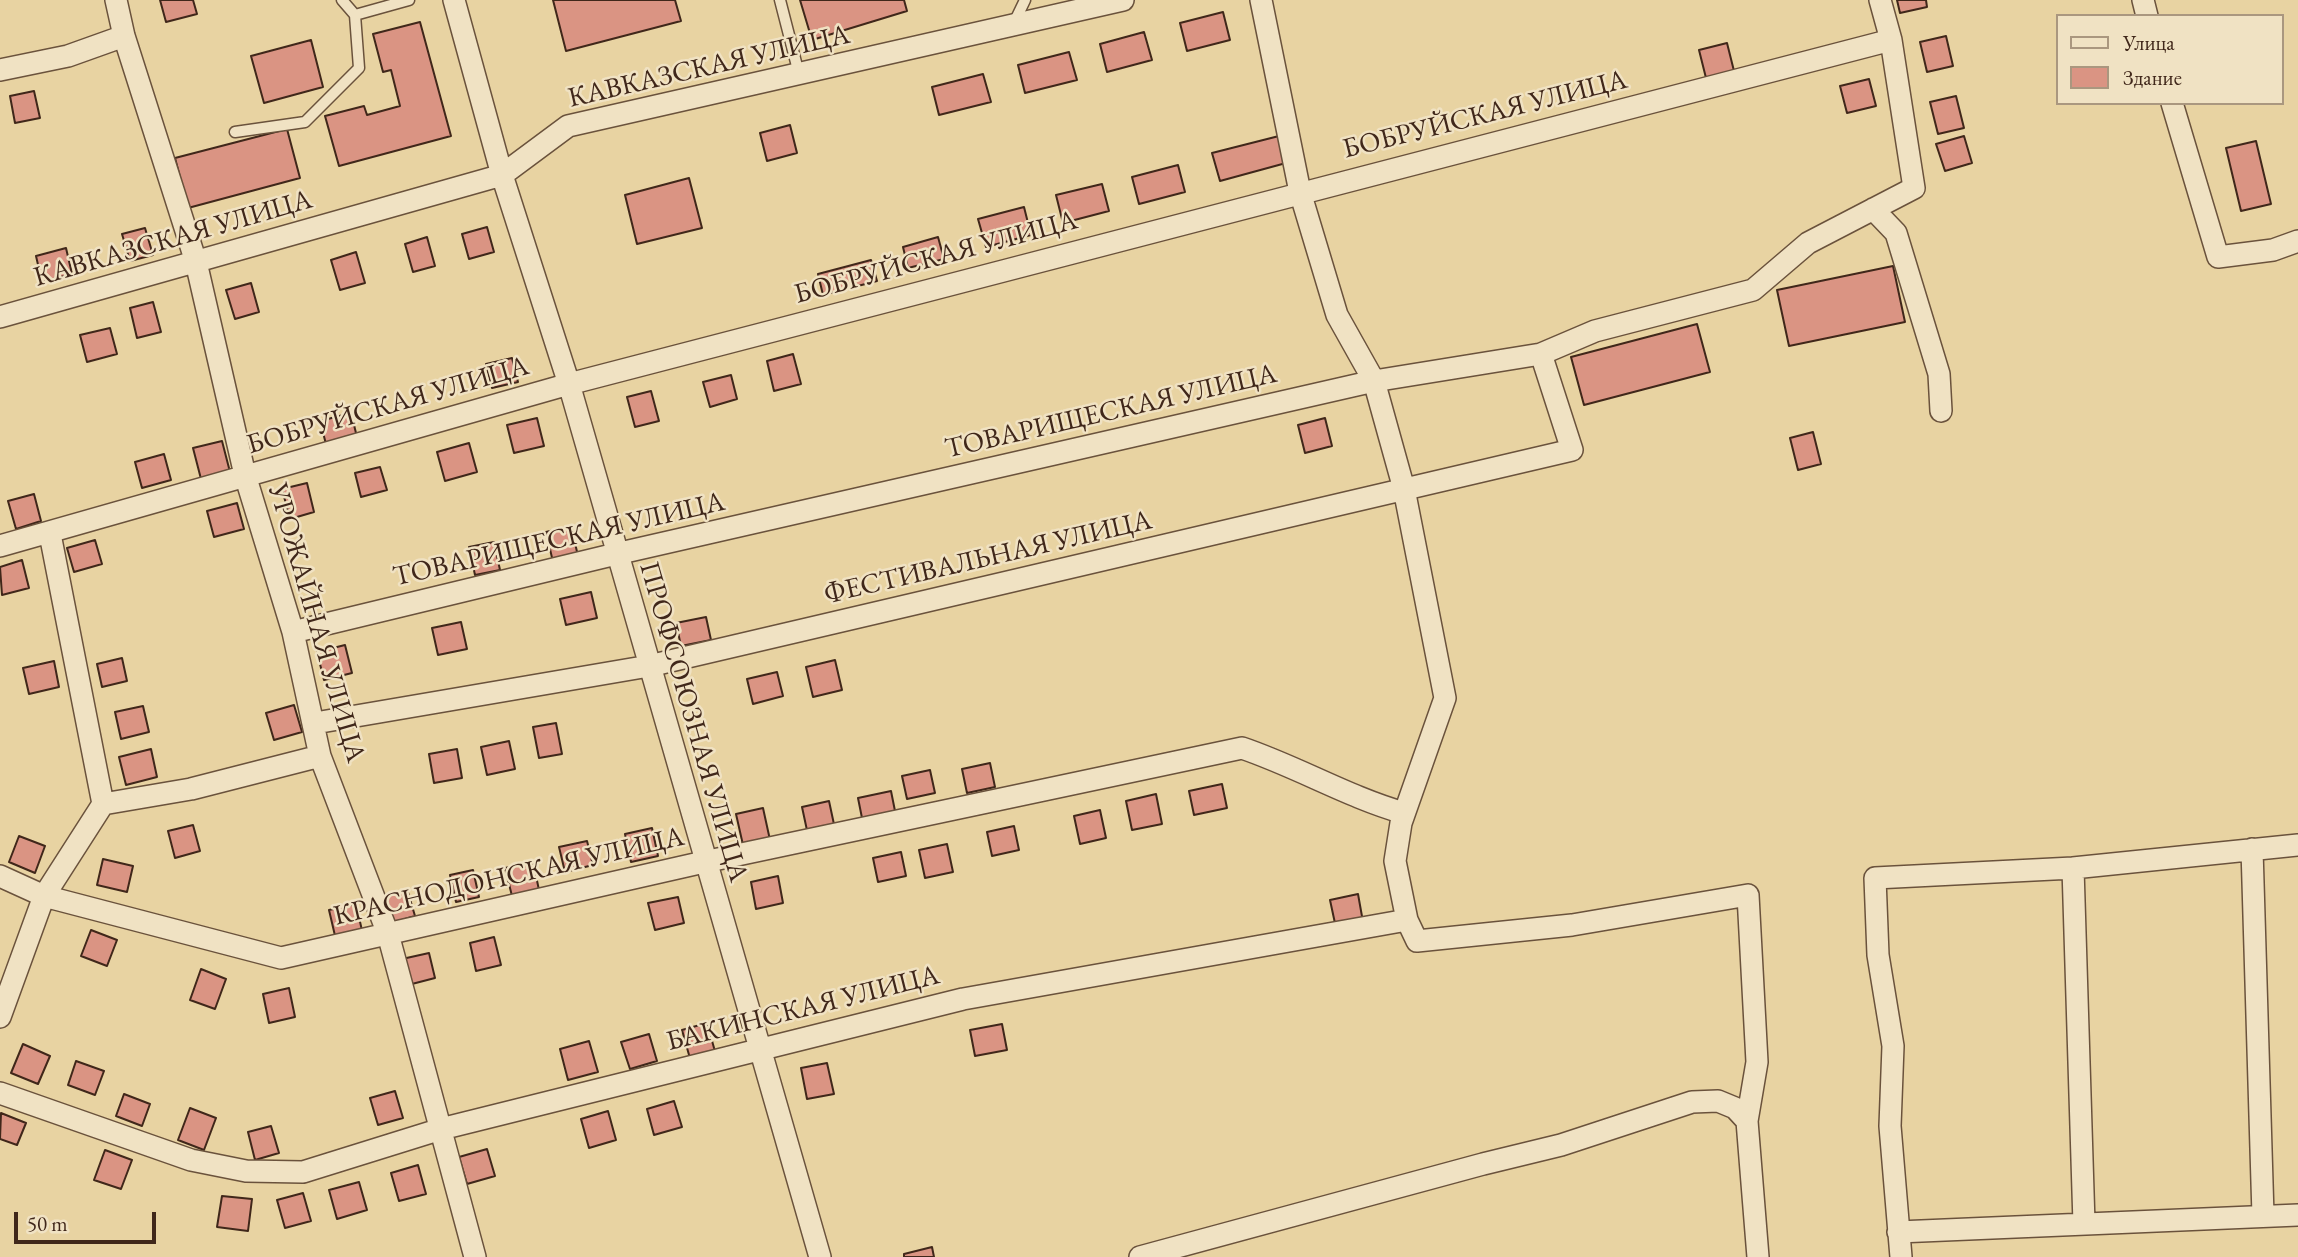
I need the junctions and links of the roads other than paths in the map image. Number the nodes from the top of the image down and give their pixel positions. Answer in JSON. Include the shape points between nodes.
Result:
{"nodes":[{"id":1,"x":116,"y":0,"type":"edge"},
{"id":2,"x":342,"y":0,"type":"edge"},
{"id":3,"x":409,"y":0,"type":"edge"},
{"id":4,"x":454,"y":0,"type":"edge"},
{"id":5,"x":780,"y":0,"type":"edge"},
{"id":6,"x":1025,"y":0,"type":"edge"},
{"id":7,"x":1123,"y":0,"type":"edge"},
{"id":8,"x":1261,"y":0,"type":"edge"},
{"id":9,"x":1880,"y":0,"type":"edge"},
{"id":10,"x":355,"y":15,"type":"junction"},
{"id":11,"x":1013,"y":25,"type":"junction"},
{"id":12,"x":124,"y":36,"type":"junction"},
{"id":13,"x":1891,"y":40,"type":"junction"},
{"id":14,"x":0,"y":70,"type":"edge"},
{"id":15,"x":799,"y":74,"type":"junction"},
{"id":16,"x":2173,"y":105,"type":"edge"},
{"id":17,"x":235,"y":132,"type":"dead end"},
{"id":18,"x":502,"y":175,"type":"junction"},
{"id":19,"x":1300,"y":192,"type":"junction"},
{"id":20,"x":1873,"y":209,"type":"junction"},
{"id":21,"x":2298,"y":240,"type":"edge"},
{"id":22,"x":196,"y":262,"type":"junction"},
{"id":23,"x":0,"y":317,"type":"edge"},
{"id":24,"x":1541,"y":354,"type":"junction"},
{"id":25,"x":1374,"y":381,"type":"junction"},
{"id":26,"x":569,"y":384,"type":"junction"},
{"id":27,"x":1941,"y":411,"type":"dead end"},
{"id":28,"x":245,"y":475,"type":"junction"},
{"id":29,"x":1404,"y":489,"type":"junction"},
{"id":30,"x":50,"y":534,"type":"junction"},
{"id":31,"x":0,"y":546,"type":"edge"},
{"id":32,"x":616,"y":554,"type":"junction"},
{"id":33,"x":293,"y":632,"type":"junction"},
{"id":34,"x":649,"y":666,"type":"junction"},
{"id":35,"x":314,"y":723,"type":"junction"},
{"id":36,"x":320,"y":755,"type":"junction"},
{"id":37,"x":103,"y":804,"type":"junction"},
{"id":38,"x":1404,"y":813,"type":"junction"},
{"id":39,"x":2298,"y":845,"type":"edge"},
{"id":40,"x":2252,"y":849,"type":"junction"},
{"id":41,"x":704,"y":862,"type":"junction"},
{"id":42,"x":2073,"y":868,"type":"junction"},
{"id":43,"x":0,"y":877,"type":"edge"},
{"id":44,"x":44,"y":896,"type":"junction"},
{"id":45,"x":1406,"y":920,"type":"junction"},
{"id":46,"x":388,"y":934,"type":"junction"},
{"id":47,"x":0,"y":1017,"type":"edge"},
{"id":48,"x":758,"y":1048,"type":"junction"},
{"id":49,"x":0,"y":1093,"type":"edge"},
{"id":50,"x":1747,"y":1121,"type":"junction"},
{"id":51,"x":441,"y":1129,"type":"junction"},
{"id":52,"x":2298,"y":1215,"type":"edge"},
{"id":53,"x":2263,"y":1216,"type":"junction"},
{"id":54,"x":2084,"y":1224,"type":"junction"},
{"id":55,"x":1899,"y":1232,"type":"junction"},
{"id":56,"x":475,"y":1257,"type":"edge"},
{"id":57,"x":820,"y":1257,"type":"edge"},
{"id":58,"x":1140,"y":1257,"type":"edge"},
{"id":59,"x":1758,"y":1257,"type":"edge"},
{"id":60,"x":1901,"y":1257,"type":"edge"}],
"edges":[{"from":1,"to":12,"type":"street","name":"УРОЖАЙНАЯ УЛИЦА"},
{"from":2,"to":10,"type":"lane"},
{"from":3,"to":10,"type":"lane"},
{"from":4,"to":18,"type":"street","name":"ПРОФСОЮЗНАЯ УЛИЦА"},
{"from":5,"to":15,"type":"lane"},
{"from":6,"to":11,"type":"lane"},
{"from":7,"to":11,"type":"street","name":"КАВКАЗСКАЯ УЛИЦА"},
{"from":8,"to":19,"type":"street"},
{"from":9,"to":13,"type":"street"},
{"from":10,"to":17,"type":"lane","via":[[359,68],[305,122]]},
{"from":11,"to":15,"type":"street","name":"КАВКАЗСКАЯ УЛИЦА"},
{"from":12,"to":14,"type":"street","via":[[68,56]]},
{"from":12,"to":22,"type":"street","name":"УРОЖАЙНАЯ УЛИЦА"},
{"from":13,"to":19,"type":"street","name":"БОБРУЙСКАЯ УЛИЦА"},
{"from":13,"to":20,"type":"street","name":"ТОВАРИЩЕСКАЯ УЛИЦА","via":[[1914,188]]},
{"from":15,"to":18,"type":"street","name":"КАВКАЗСКАЯ УЛИЦА","via":[[568,126]]},
{"from":16,"to":21,"type":"street","via":[[2218,257],[2273,250]]},
{"from":18,"to":22,"type":"street","name":"КАВКАЗСКАЯ УЛИЦА"},
{"from":18,"to":26,"type":"street","name":"ПРОФСОЮЗНАЯ УЛИЦА"},
{"from":19,"to":25,"type":"street","via":[[1337,316]]},
{"from":19,"to":26,"type":"street","name":"БОБРУЙСКАЯ УЛИЦА"},
{"from":20,"to":24,"type":"street","name":"ТОВАРИЩЕСКАЯ УЛИЦА","via":[[1808,243],[1753,290],[1595,331]]},
{"from":20,"to":27,"type":"street","via":[[1896,233],[1939,374]]},
{"from":22,"to":23,"type":"street","name":"КАВКАЗСКАЯ УЛИЦА"},
{"from":22,"to":28,"type":"street","name":"УРОЖАЙНАЯ УЛИЦА"},
{"from":24,"to":25,"type":"street","name":"ТОВАРИЩЕСКАЯ УЛИЦА"},
{"from":24,"to":29,"type":"street","name":"ФЕСТИВАЛЬНАЯ УЛИЦА","via":[[1572,450]]},
{"from":25,"to":29,"type":"street"},
{"from":25,"to":32,"type":"street","name":"ТОВАРИЩЕСКАЯ УЛИЦА"},
{"from":26,"to":28,"type":"street","name":"БОБРУЙСКАЯ УЛИЦА"},
{"from":26,"to":32,"type":"street","name":"ПРОФСОЮЗНАЯ УЛИЦА"},
{"from":28,"to":30,"type":"street","name":"БОБРУЙСКАЯ УЛИЦА"},
{"from":28,"to":33,"type":"street","name":"УРОЖАЙНАЯ УЛИЦА"},
{"from":29,"to":34,"type":"street","name":"ФЕСТИВАЛЬНАЯ УЛИЦА"},
{"from":29,"to":38,"type":"street","via":[[1445,698]]},
{"from":30,"to":31,"type":"street","name":"БОБРУЙСКАЯ УЛИЦА"},
{"from":30,"to":37,"type":"street"},
{"from":32,"to":33,"type":"street","name":"ТОВАРИЩЕСКАЯ УЛИЦА"},
{"from":32,"to":34,"type":"street","name":"ПРОФСОЮЗНАЯ УЛИЦА"},
{"from":33,"to":35,"type":"street","name":"УРОЖАЙНАЯ УЛИЦА"},
{"from":34,"to":35,"type":"street","name":"ФЕСТИВАЛЬНАЯ УЛИЦА"},
{"from":34,"to":41,"type":"street","name":"ПРОФСОЮЗНАЯ УЛИЦА"},
{"from":35,"to":36,"type":"street","name":"УРОЖАЙНАЯ УЛИЦА"},
{"from":36,"to":37,"type":"street","via":[[191,789]]},
{"from":36,"to":46,"type":"street","name":"УРОЖАЙНАЯ УЛИЦА"},
{"from":37,"to":44,"type":"street"},
{"from":38,"to":41,"type":"street","name":"КРАСНОДОНСКАЯ УЛИЦА","via":[[1242,748]]},
{"from":38,"to":45,"type":"street","via":[[1395,861]]},
{"from":39,"to":40,"type":"street"},
{"from":40,"to":42,"type":"street"},
{"from":40,"to":53,"type":"street"},
{"from":41,"to":46,"type":"street","name":"КРАСНОДОНСКАЯ УЛИЦА"},
{"from":41,"to":48,"type":"street","name":"ПРОФСОЮЗНАЯ УЛИЦА"},
{"from":42,"to":54,"type":"street"},
{"from":42,"to":55,"type":"street","via":[[1875,878],[1878,955],[1893,1046],[1890,1126]]},
{"from":43,"to":44,"type":"street","name":"КРАСНОДОНСКАЯ УЛИЦА"},
{"from":44,"to":46,"type":"street","name":"КРАСНОДОНСКАЯ УЛИЦА","via":[[281,958]]},
{"from":44,"to":47,"type":"street"},
{"from":45,"to":48,"type":"street","name":"БАКИНСКАЯ УЛИЦА","via":[[963,999]]},
{"from":45,"to":50,"type":"street","via":[[1417,941],[1572,925],[1748,895],[1757,1062]]},
{"from":46,"to":51,"type":"street","name":"УРОЖАЙНАЯ УЛИЦА"},
{"from":48,"to":51,"type":"street","name":"БАКИНСКАЯ УЛИЦА"},
{"from":48,"to":57,"type":"street","name":"ПРОФСОЮЗНАЯ УЛИЦА"},
{"from":49,"to":51,"type":"street","name":"БАКИНСКАЯ УЛИЦА","via":[[191,1160],[246,1171],[303,1172]]},
{"from":50,"to":58,"type":"street","via":[[1735,1108],[1718,1101],[1692,1102],[1562,1145]]},
{"from":50,"to":59,"type":"street"},
{"from":51,"to":56,"type":"street","name":"УРОЖАЙНАЯ УЛИЦА"},
{"from":52,"to":53,"type":"street"},
{"from":53,"to":54,"type":"street"},
{"from":54,"to":55,"type":"street"},
{"from":55,"to":60,"type":"street"}]}
